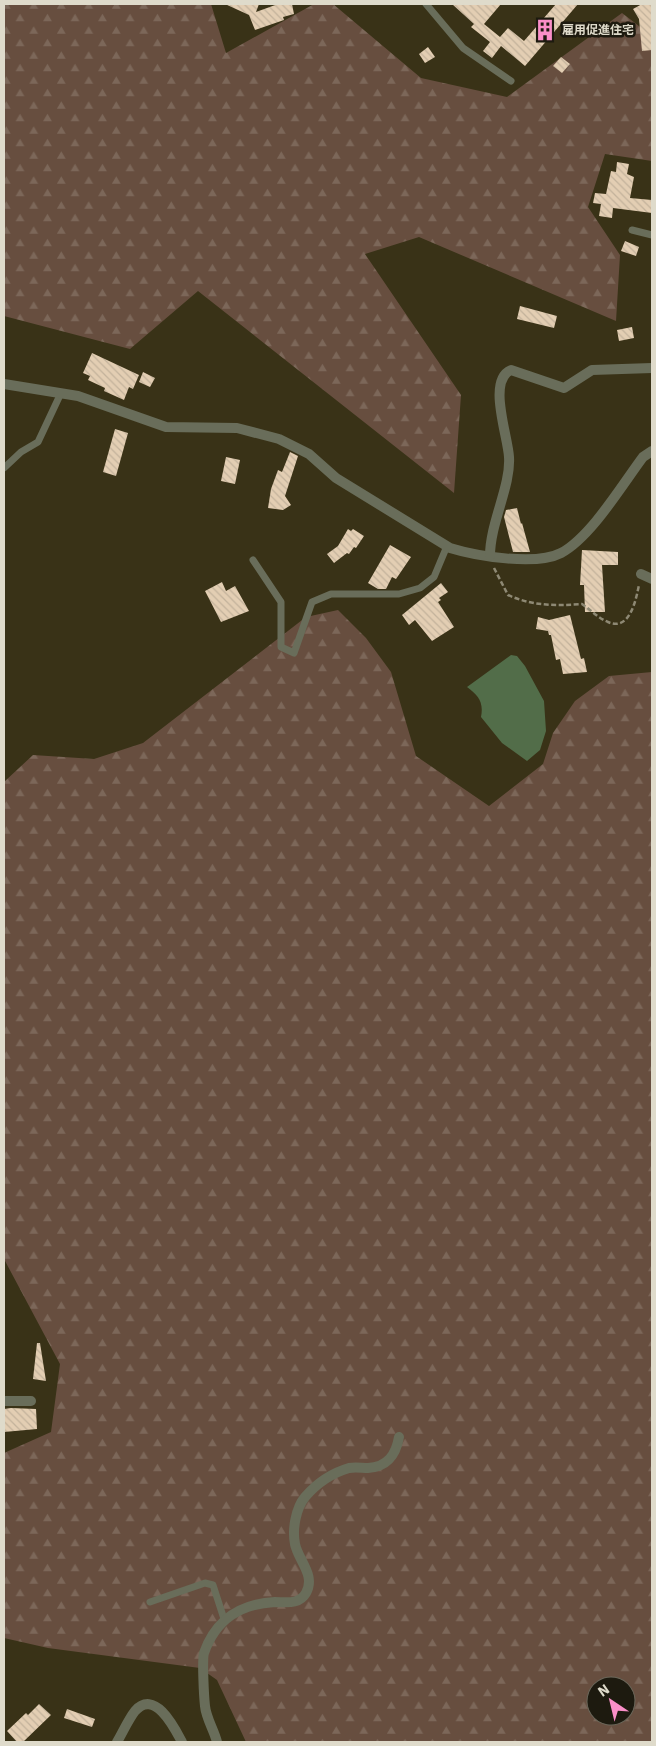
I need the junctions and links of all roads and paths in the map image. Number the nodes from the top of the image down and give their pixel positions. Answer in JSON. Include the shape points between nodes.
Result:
{"nodes":[{"id":1,"x":426,"y":4,"type":"edge"},
{"id":2,"x":511,"y":82,"type":"dead end"},
{"id":3,"x":632,"y":230,"type":"dead end"},
{"id":4,"x":652,"y":235,"type":"edge"},
{"id":5,"x":652,"y":368,"type":"edge"},
{"id":6,"x":4,"y":384,"type":"edge"},
{"id":7,"x":60,"y":393,"type":"junction"},
{"id":8,"x":652,"y":451,"type":"edge"},
{"id":9,"x":4,"y":468,"type":"edge"},
{"id":10,"x":447,"y":546,"type":"junction"},
{"id":11,"x":489,"y":556,"type":"junction"},
{"id":12,"x":253,"y":560,"type":"dead end"},
{"id":13,"x":641,"y":574,"type":"joint"},
{"id":14,"x":652,"y":579,"type":"edge"},
{"id":15,"x":4,"y":1401,"type":"edge"},
{"id":16,"x":31,"y":1401,"type":"dead end"},
{"id":17,"x":399,"y":1437,"type":"dead end"},
{"id":18,"x":150,"y":1602,"type":"dead end"},
{"id":19,"x":224,"y":1618,"type":"junction"},
{"id":20,"x":117,"y":1742,"type":"edge"},
{"id":21,"x":182,"y":1742,"type":"edge"},
{"id":22,"x":217,"y":1742,"type":"edge"}],
"edges":[{"from":1,"to":2,"type":"lane","via":[[463,48]]},
{"from":3,"to":4,"type":"lane"},
{"from":5,"to":11,"type":"street","via":[[592,370],[564,388],[511,370],[504,372],[499,382],[509,457]]},
{"from":6,"to":7,"type":"street"},
{"from":7,"to":9,"type":"lane","via":[[38,442]]},
{"from":7,"to":10,"type":"street","via":[[78,396],[166,427],[237,428],[279,439],[309,454],[336,478]]},
{"from":8,"to":11,"type":"street","via":[[642,457],[602,514],[567,549],[546,558]]},
{"from":10,"to":11,"type":"street","via":[[467,554]]},
{"from":10,"to":12,"type":"lane","via":[[434,576],[420,588],[400,594],[331,594],[312,602],[294,653],[281,647],[280,602]]},
{"from":11,"to":13,"type":"path","via":[[508,595],[540,605],[582,604],[610,624],[619,624],[627,618],[634,606]]},
{"from":13,"to":14,"type":"street"},
{"from":15,"to":16,"type":"street"},
{"from":17,"to":19,"type":"street","via":[[396,1452],[390,1459],[371,1468],[350,1468],[333,1474],[316,1484],[303,1499],[297,1510],[295,1544],[309,1580],[305,1594],[293,1603],[247,1606]]},
{"from":18,"to":19,"type":"lane","via":[[205,1583],[213,1585],[218,1594]]},
{"from":19,"to":22,"type":"street","via":[[204,1655],[205,1708]]},
{"from":20,"to":21,"type":"street","via":[[136,1710],[145,1705],[157,1707],[167,1715]]}]}
